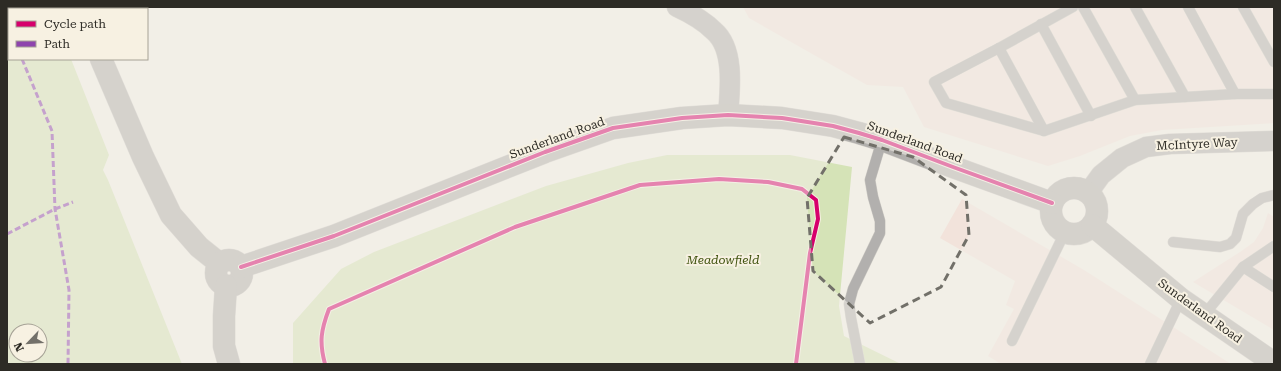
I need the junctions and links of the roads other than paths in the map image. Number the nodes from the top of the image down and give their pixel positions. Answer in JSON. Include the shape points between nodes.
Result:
{"nodes":[{"id":1,"x":677,"y":7,"type":"edge"},
{"id":2,"x":1073,"y":7,"type":"edge"},
{"id":3,"x":1083,"y":7,"type":"edge"},
{"id":4,"x":1135,"y":7,"type":"edge"},
{"id":5,"x":1188,"y":7,"type":"edge"},
{"id":6,"x":1244,"y":7,"type":"edge"},
{"id":7,"x":1041,"y":24,"type":"junction"},
{"id":8,"x":999,"y":48,"type":"junction"},
{"id":9,"x":101,"y":60,"type":"edge"},
{"id":10,"x":1274,"y":62,"type":"edge"},
{"id":11,"x":1235,"y":94,"type":"junction"},
{"id":12,"x":1274,"y":94,"type":"edge"},
{"id":13,"x":1185,"y":97,"type":"junction"},
{"id":14,"x":1135,"y":100,"type":"junction"},
{"id":15,"x":728,"y":114,"type":"junction"},
{"id":16,"x":1091,"y":116,"type":"junction"},
{"id":17,"x":1044,"y":131,"type":"junction"},
{"id":18,"x":882,"y":140,"type":"junction"},
{"id":19,"x":1274,"y":141,"type":"edge"},
{"id":20,"x":1088,"y":193,"type":"junction"},
{"id":21,"x":1274,"y":195,"type":"edge"},
{"id":22,"x":1052,"y":203,"type":"junction"},
{"id":23,"x":1092,"y":225,"type":"junction"},
{"id":24,"x":1065,"y":232,"type":"junction"},
{"id":25,"x":1173,"y":242,"type":"dead end"},
{"id":26,"x":1274,"y":246,"type":"edge"},
{"id":27,"x":219,"y":264,"type":"junction"},
{"id":28,"x":241,"y":267,"type":"junction"},
{"id":29,"x":1243,"y":267,"type":"junction"},
{"id":30,"x":226,"y":286,"type":"junction"},
{"id":31,"x":1274,"y":287,"type":"edge"},
{"id":32,"x":1181,"y":299,"type":"junction"},
{"id":33,"x":1204,"y":315,"type":"junction"},
{"id":34,"x":1012,"y":341,"type":"dead end"},
{"id":35,"x":1274,"y":363,"type":"edge"},
{"id":36,"x":229,"y":364,"type":"edge"},
{"id":37,"x":860,"y":364,"type":"edge"},
{"id":38,"x":1150,"y":364,"type":"edge"}],
"edges":[{"from":1,"to":15,"type":"street","via":[[715,31],[724,43],[729,64]]},
{"from":2,"to":7,"type":"lane"},
{"from":3,"to":14,"type":"lane"},
{"from":4,"to":13,"type":"lane"},
{"from":5,"to":11,"type":"lane"},
{"from":6,"to":10,"type":"lane"},
{"from":7,"to":8,"type":"lane"},
{"from":7,"to":16,"type":"lane"},
{"from":8,"to":17,"type":"lane"},
{"from":8,"to":17,"type":"lane","via":[[934,82],[946,103]]},
{"from":9,"to":27,"type":"street","via":[[171,215]]},
{"from":11,"to":12,"type":"lane"},
{"from":11,"to":13,"type":"lane"},
{"from":13,"to":14,"type":"lane"},
{"from":14,"to":16,"type":"lane"},
{"from":15,"to":18,"type":"street","name":"Sunderland Road","via":[[782,118],[833,126]]},
{"from":15,"to":28,"type":"street","name":"Sunderland Road","via":[[613,128],[545,152],[334,236]]},
{"from":16,"to":17,"type":"lane"},
{"from":18,"to":22,"type":"street","name":"Sunderland Road"},
{"from":18,"to":37,"type":"lane","via":[[870,180],[880,222],[880,233],[849,304]]},
{"from":19,"to":20,"type":"street","name":"McIntyre Way","via":[[1146,147],[1122,158],[1101,175]]},
{"from":20,"to":22,"type":"street","via":[[1081,188],[1072,187],[1056,195]]},
{"from":20,"to":23,"type":"street","via":[[1096,205],[1097,212]]},
{"from":21,"to":25,"type":"lane","via":[[1262,198],[1243,214],[1236,238],[1230,244],[1220,247]]},
{"from":22,"to":24,"type":"street","via":[[1053,220]]},
{"from":23,"to":24,"type":"street","via":[[1080,233]]},
{"from":23,"to":32,"type":"street","name":"Sunderland Road"},
{"from":24,"to":34,"type":"lane"},
{"from":26,"to":29,"type":"lane"},
{"from":27,"to":28,"type":"street","via":[[231,259]]},
{"from":27,"to":30,"type":"street","via":[[216,268],[217,279]]},
{"from":28,"to":30,"type":"street","via":[[241,279],[232,286]]},
{"from":29,"to":31,"type":"lane"},
{"from":29,"to":33,"type":"lane"},
{"from":30,"to":36,"type":"street","via":[[224,346]]},
{"from":32,"to":33,"type":"street","name":"Sunderland Road"},
{"from":32,"to":38,"type":"lane"},
{"from":33,"to":35,"type":"street","name":"Sunderland Road"}]}
